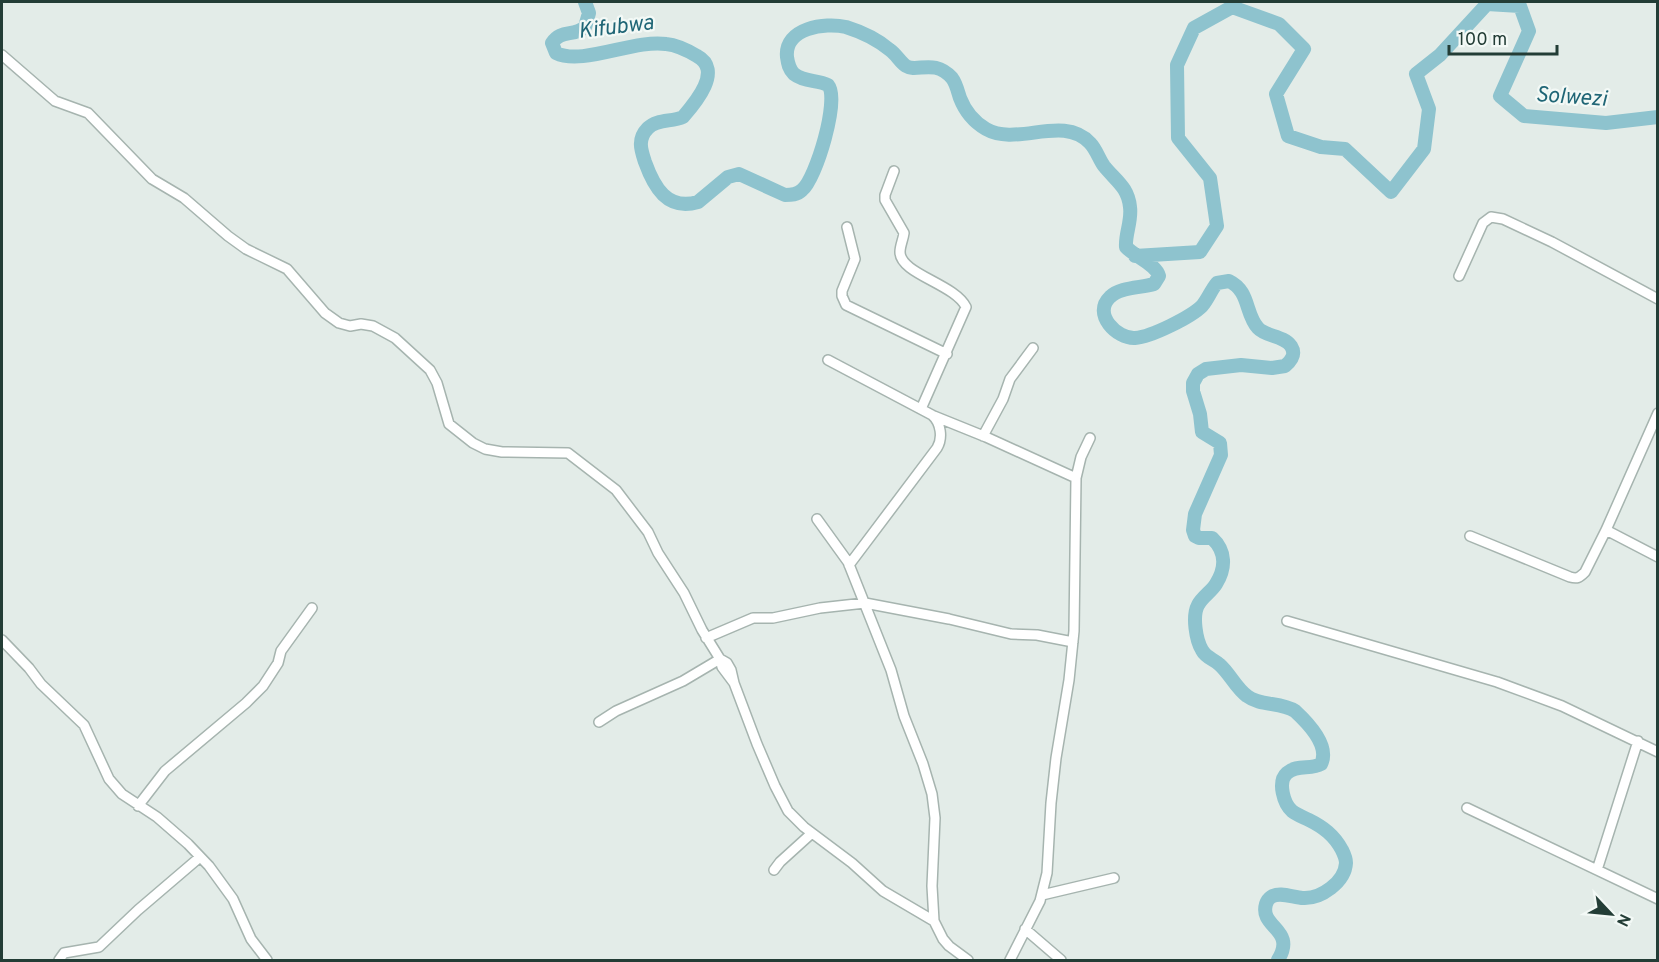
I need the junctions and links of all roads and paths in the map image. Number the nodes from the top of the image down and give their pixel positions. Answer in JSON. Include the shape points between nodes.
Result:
{"nodes":[{"id":1,"x":2,"y":55,"type":"edge"},
{"id":2,"x":894,"y":171,"type":"dead end"},
{"id":3,"x":847,"y":226,"type":"dead end"},
{"id":4,"x":1459,"y":276,"type":"dead end"},
{"id":5,"x":1658,"y":298,"type":"edge"},
{"id":6,"x":1033,"y":348,"type":"dead end"},
{"id":7,"x":947,"y":354,"type":"junction"},
{"id":8,"x":828,"y":360,"type":"dead end"},
{"id":9,"x":921,"y":409,"type":"junction"},
{"id":10,"x":1658,"y":413,"type":"edge"},
{"id":11,"x":932,"y":415,"type":"junction"},
{"id":12,"x":1653,"y":433,"type":"edge"},
{"id":13,"x":983,"y":436,"type":"junction"},
{"id":14,"x":1090,"y":438,"type":"dead end"},
{"id":15,"x":1076,"y":478,"type":"junction"},
{"id":16,"x":817,"y":519,"type":"dead end"},
{"id":17,"x":1606,"y":530,"type":"junction"},
{"id":18,"x":1470,"y":536,"type":"dead end"},
{"id":19,"x":1658,"y":557,"type":"edge"},
{"id":20,"x":849,"y":565,"type":"junction"},
{"id":21,"x":865,"y":603,"type":"junction"},
{"id":22,"x":312,"y":608,"type":"dead end"},
{"id":23,"x":1287,"y":621,"type":"dead end"},
{"id":24,"x":706,"y":638,"type":"junction"},
{"id":25,"x":2,"y":640,"type":"edge"},
{"id":26,"x":1073,"y":642,"type":"junction"},
{"id":27,"x":720,"y":659,"type":"junction"},
{"id":28,"x":599,"y":722,"type":"dead end"},
{"id":29,"x":1638,"y":741,"type":"junction"},
{"id":30,"x":1658,"y":752,"type":"edge"},
{"id":31,"x":138,"y":806,"type":"junction"},
{"id":32,"x":1467,"y":808,"type":"dead end"},
{"id":33,"x":812,"y":833,"type":"junction"},
{"id":34,"x":200,"y":857,"type":"junction"},
{"id":35,"x":774,"y":870,"type":"dead end"},
{"id":36,"x":1597,"y":870,"type":"junction"},
{"id":37,"x":1114,"y":878,"type":"dead end"},
{"id":38,"x":1042,"y":895,"type":"junction"},
{"id":39,"x":1658,"y":899,"type":"edge"},
{"id":40,"x":934,"y":921,"type":"junction"},
{"id":41,"x":1025,"y":929,"type":"junction"},
{"id":42,"x":59,"y":960,"type":"edge"},
{"id":43,"x":267,"y":960,"type":"edge"},
{"id":44,"x":968,"y":960,"type":"edge"},
{"id":45,"x":1010,"y":960,"type":"edge"},
{"id":46,"x":1061,"y":960,"type":"edge"}],
"edges":[{"from":1,"to":24,"type":"street","via":[[55,101],[88,113],[152,179],[184,198],[228,236],[287,268],[325,313],[350,326],[373,326],[395,339],[430,370],[449,424],[472,443],[502,452],[568,453],[616,490],[648,532]]},
{"from":2,"to":7,"type":"street","via":[[885,200],[904,233],[901,256],[915,272],[949,289],[962,300],[966,311]]},
{"from":3,"to":7,"type":"street","via":[[855,259],[842,291],[846,305]]},
{"from":4,"to":5,"type":"street","via":[[1484,223],[1491,217],[1552,242]]},
{"from":6,"to":13,"type":"street","via":[[1010,379]]},
{"from":7,"to":9,"type":"street"},
{"from":8,"to":9,"type":"street"},
{"from":9,"to":11,"type":"street"},
{"from":10,"to":12,"type":"street"},
{"from":11,"to":13,"type":"street"},
{"from":11,"to":20,"type":"street","via":[[938,422],[939,444]]},
{"from":12,"to":17,"type":"street"},
{"from":13,"to":15,"type":"street"},
{"from":14,"to":15,"type":"street"},
{"from":15,"to":26,"type":"street"},
{"from":16,"to":20,"type":"street"},
{"from":17,"to":18,"type":"street","via":[[1577,579]]},
{"from":17,"to":19,"type":"street"},
{"from":20,"to":21,"type":"street"},
{"from":21,"to":24,"type":"street","via":[[753,618]]},
{"from":21,"to":26,"type":"street","via":[[1011,634]]},
{"from":21,"to":40,"type":"street","via":[[932,794]]},
{"from":22,"to":31,"type":"street","via":[[281,651],[263,686],[165,771]]},
{"from":23,"to":29,"type":"street","via":[[1497,682]]},
{"from":24,"to":27,"type":"street"},
{"from":25,"to":31,"type":"street","via":[[84,725],[109,779]]},
{"from":26,"to":38,"type":"street"},
{"from":27,"to":28,"type":"street"},
{"from":27,"to":33,"type":"street","via":[[734,683],[783,804]]},
{"from":29,"to":30,"type":"street"},
{"from":29,"to":36,"type":"street"},
{"from":31,"to":34,"type":"street"},
{"from":32,"to":36,"type":"street"},
{"from":33,"to":35,"type":"street"},
{"from":33,"to":40,"type":"street","via":[[883,891]]},
{"from":34,"to":42,"type":"street","via":[[99,947],[64,953]]},
{"from":34,"to":43,"type":"street","via":[[233,899],[251,939]]},
{"from":36,"to":39,"type":"street"},
{"from":37,"to":38,"type":"street"},
{"from":38,"to":41,"type":"street"},
{"from":40,"to":44,"type":"street","via":[[949,946]]},
{"from":41,"to":45,"type":"street"},
{"from":41,"to":46,"type":"street"}]}
